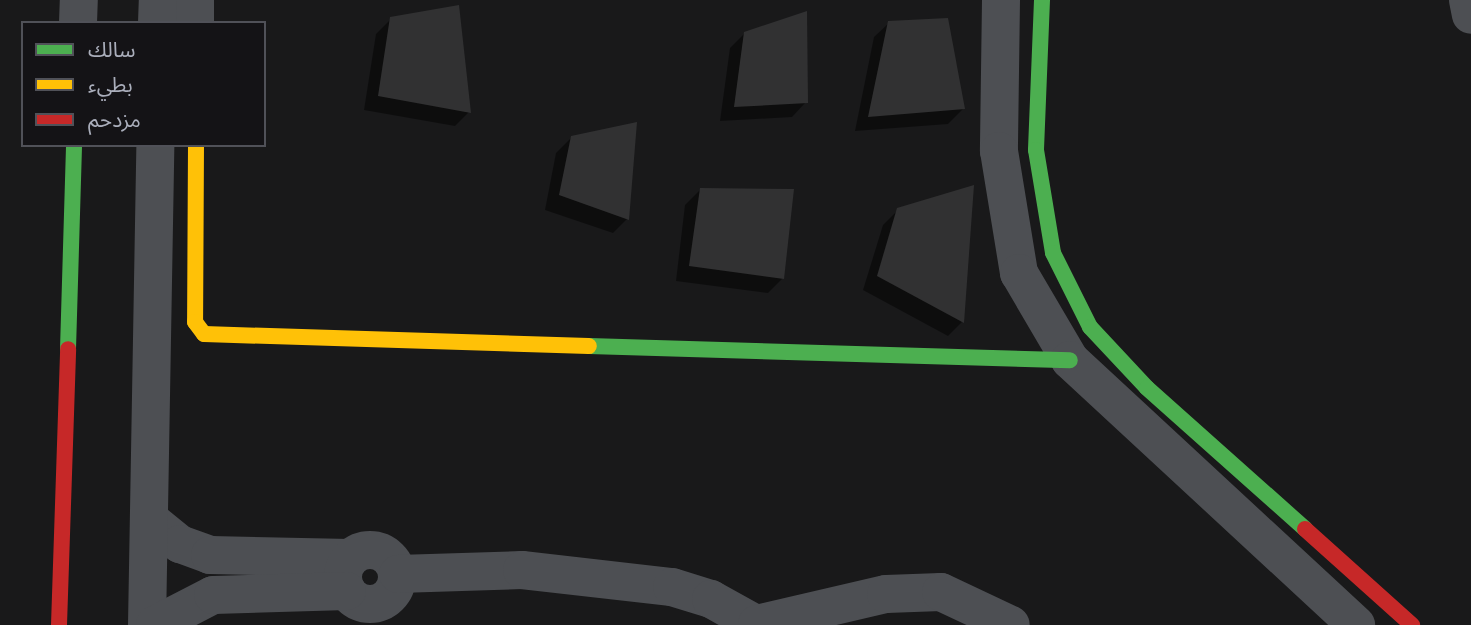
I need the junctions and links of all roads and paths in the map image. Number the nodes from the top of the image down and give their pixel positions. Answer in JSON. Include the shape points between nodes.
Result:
{"nodes":[{"id":1,"x":79,"y":0,"type":"edge"},
{"id":2,"x":158,"y":0,"type":"edge"},
{"id":3,"x":195,"y":0,"type":"edge"},
{"id":4,"x":1001,"y":0,"type":"edge"},
{"id":5,"x":1042,"y":0,"type":"edge"},
{"id":6,"x":1468,"y":0,"type":"edge"},
{"id":7,"x":1471,"y":15,"type":"edge"},
{"id":8,"x":78,"y":21,"type":"edge"},
{"id":9,"x":157,"y":21,"type":"edge"},
{"id":10,"x":195,"y":21,"type":"edge"},
{"id":11,"x":74,"y":147,"type":"edge"},
{"id":12,"x":155,"y":147,"type":"edge"},
{"id":13,"x":196,"y":147,"type":"edge"},
{"id":14,"x":1070,"y":360,"type":"junction"},
{"id":15,"x":149,"y":519,"type":"junction"},
{"id":16,"x":355,"y":594,"type":"edge"},
{"id":17,"x":59,"y":625,"type":"edge"},
{"id":18,"x":146,"y":625,"type":"edge"},
{"id":19,"x":155,"y":625,"type":"edge"},
{"id":20,"x":758,"y":625,"type":"edge"},
{"id":21,"x":1011,"y":625,"type":"edge"},
{"id":22,"x":1356,"y":625,"type":"edge"},
{"id":23,"x":1412,"y":625,"type":"edge"}],
"edges":[{"from":1,"to":8,"type":"street"},
{"from":2,"to":9,"type":"street"},
{"from":3,"to":10,"type":"street"},
{"from":4,"to":14,"type":"street","via":[[999,151],[1019,273]]},
{"from":5,"to":23,"type":"street","via":[[1036,150],[1053,253],[1090,327],[1147,388]]},
{"from":6,"to":7,"type":"street"},
{"from":11,"to":17,"type":"street"},
{"from":12,"to":15,"type":"street"},
{"from":13,"to":14,"type":"street","via":[[195,322],[204,334]]},
{"from":14,"to":22,"type":"street"},
{"from":15,"to":16,"type":"street","via":[[180,544],[210,555]]},
{"from":15,"to":18,"type":"street"},
{"from":16,"to":19,"type":"street","via":[[213,595]]},
{"from":16,"to":20,"type":"street","via":[[390,596],[398,574],[522,570],[672,587],[712,599]]},
{"from":20,"to":21,"type":"street","via":[[886,594],[941,592]]}]}
